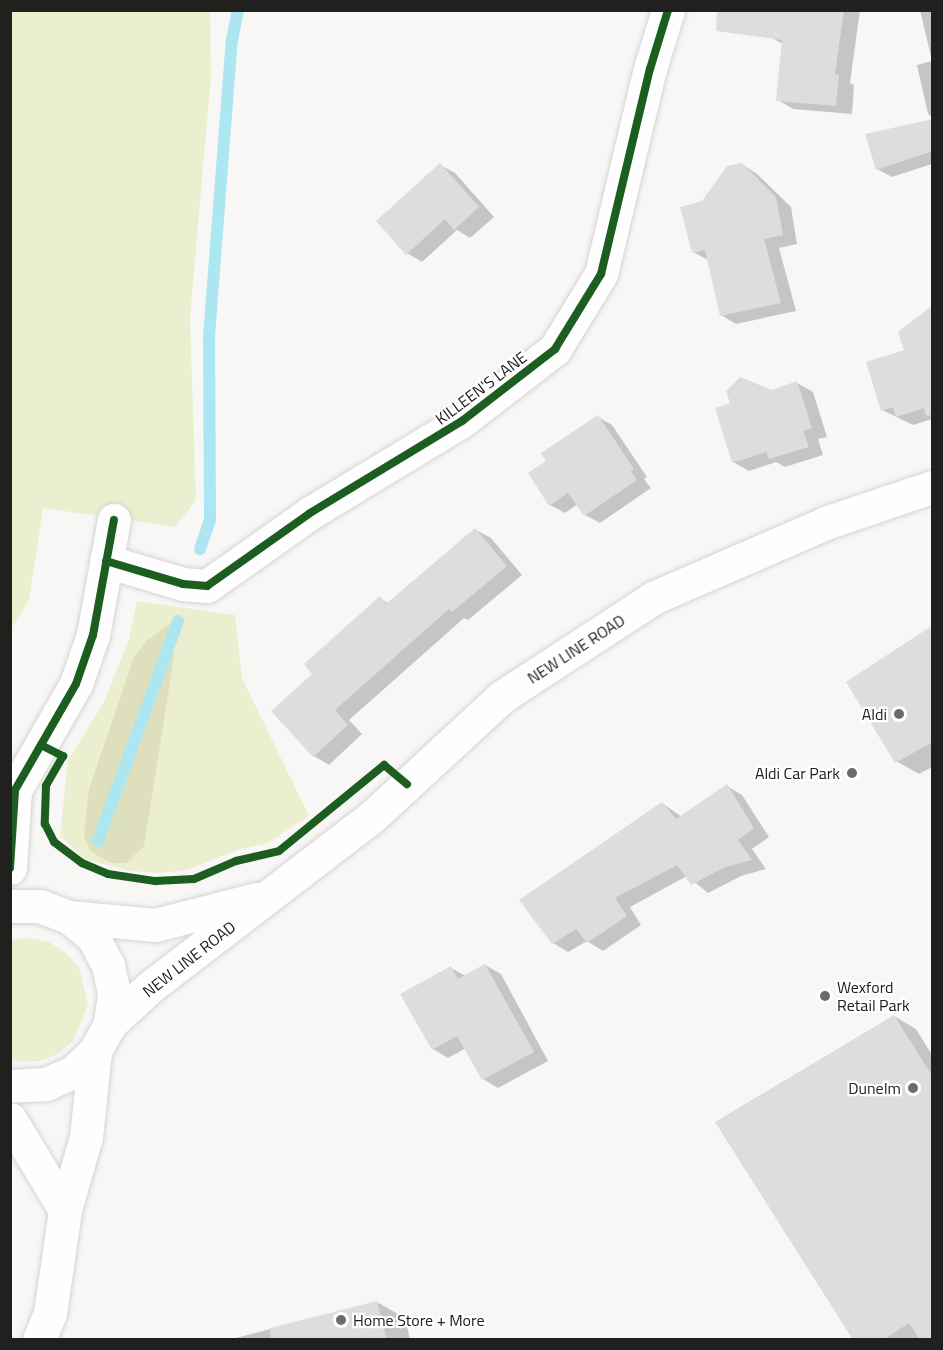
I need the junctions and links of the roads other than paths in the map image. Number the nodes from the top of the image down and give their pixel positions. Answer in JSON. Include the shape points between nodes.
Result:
{"nodes":[{"id":1,"x":668,"y":10,"type":"edge"},
{"id":2,"x":933,"y":487,"type":"edge"},
{"id":3,"x":114,"y":520,"type":"dead end"},
{"id":4,"x":106,"y":561,"type":"junction"},
{"id":5,"x":10,"y":868,"type":"edge"},
{"id":6,"x":271,"y":896,"type":"junction"},
{"id":7,"x":10,"y":906,"type":"edge"},
{"id":8,"x":69,"y":917,"type":"junction"},
{"id":9,"x":103,"y":1038,"type":"junction"},
{"id":10,"x":10,"y":1086,"type":"edge"},
{"id":11,"x":10,"y":1119,"type":"edge"},
{"id":12,"x":65,"y":1210,"type":"junction"},
{"id":13,"x":39,"y":1340,"type":"edge"}],
"edges":[{"from":1,"to":4,"type":"street","name":"KILLEEN'S LANE","via":[[650,69],[602,274],[555,349],[462,422],[310,513],[207,586],[183,584]]},
{"from":2,"to":6,"type":"street","name":"NEW LINE ROAD","via":[[828,522],[655,597],[503,696],[374,815]]},
{"from":3,"to":4,"type":"street"},
{"from":4,"to":5,"type":"street","via":[[93,635],[76,684],[15,790]]},
{"from":6,"to":8,"type":"street","name":"NEW LINE ROAD","via":[[155,925]]},
{"from":6,"to":9,"type":"street","name":"NEW LINE ROAD","via":[[150,987]]},
{"from":7,"to":8,"type":"street","via":[[40,906]]},
{"from":8,"to":9,"type":"street","via":[[93,937],[108,965],[114,994]]},
{"from":9,"to":10,"type":"street","name":"NEW LINE ROAD","via":[[73,1072],[46,1084]]},
{"from":9,"to":12,"type":"street","via":[[86,1137]]},
{"from":11,"to":12,"type":"street"},
{"from":12,"to":13,"type":"street","via":[[50,1313]]}]}
